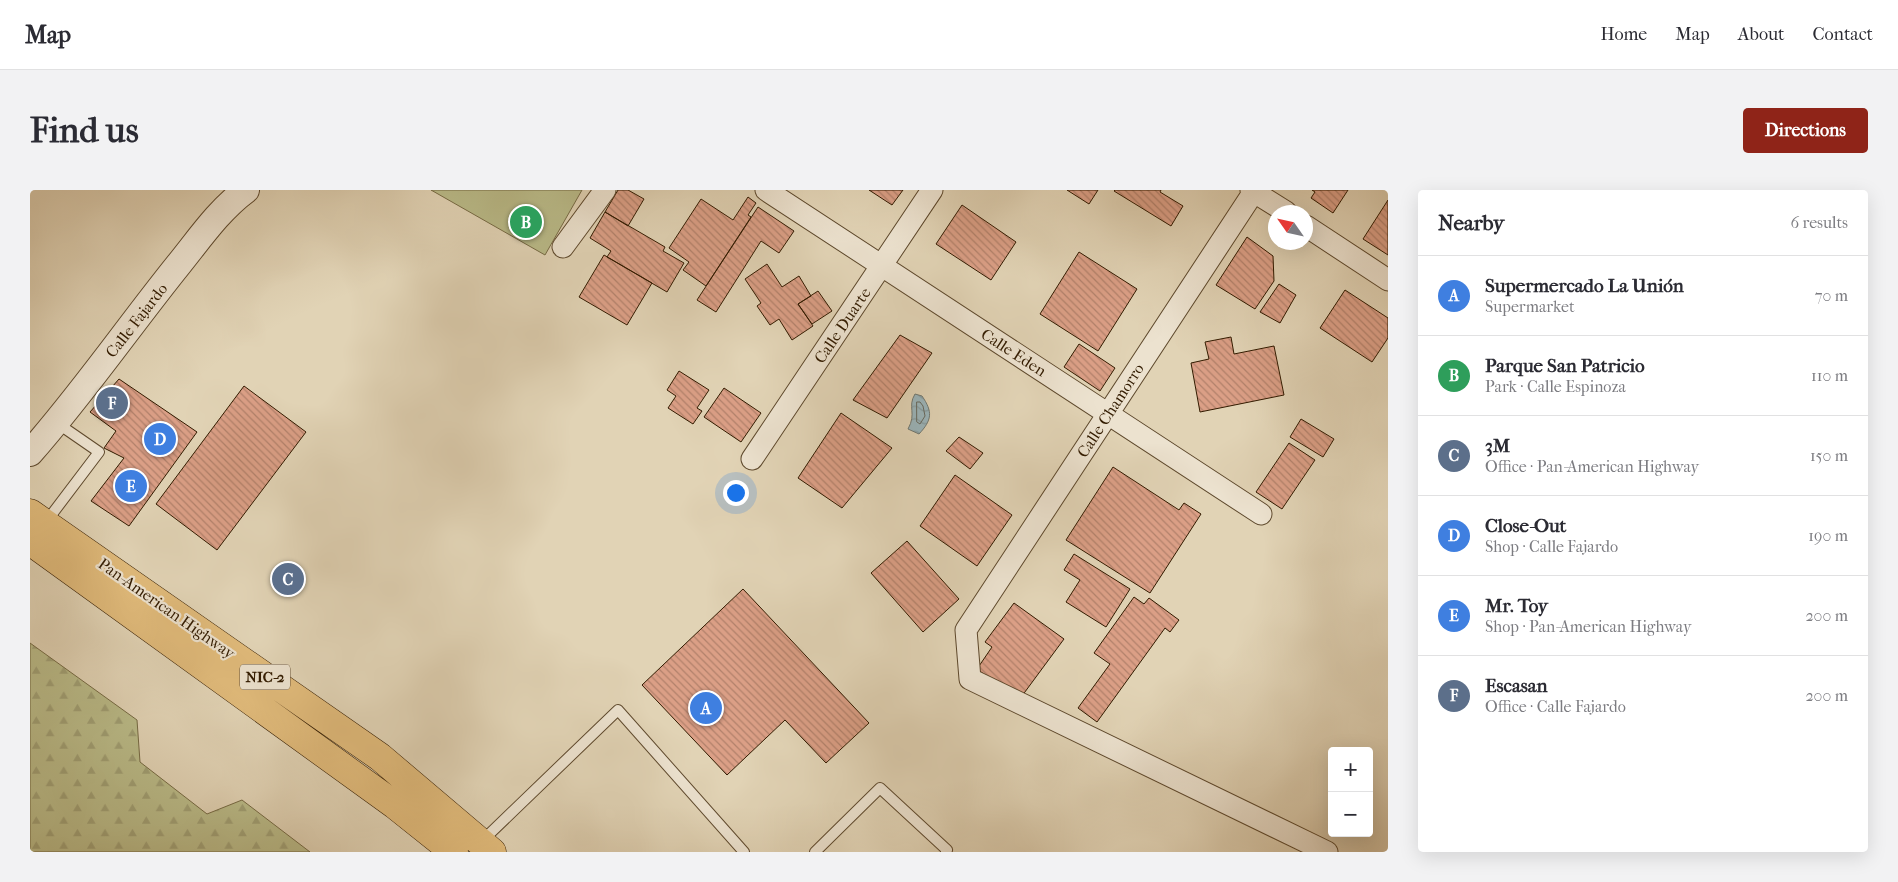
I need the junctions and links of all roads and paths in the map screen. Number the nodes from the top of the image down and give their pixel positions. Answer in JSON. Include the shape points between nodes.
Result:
{"nodes":[{"id":1,"x":246,"y":190,"type":"edge"},
{"id":2,"x":605,"y":190,"type":"edge"},
{"id":3,"x":766,"y":190,"type":"edge"},
{"id":4,"x":932,"y":190,"type":"edge"},
{"id":5,"x":1254,"y":191,"type":"edge"},
{"id":6,"x":1275,"y":205,"type":"edge"},
{"id":7,"x":1313,"y":231,"type":"edge"},
{"id":8,"x":563,"y":247,"type":"dead end"},
{"id":9,"x":882,"y":266,"type":"junction"},
{"id":10,"x":1388,"y":280,"type":"edge"},
{"id":11,"x":1108,"y":414,"type":"junction"},
{"id":12,"x":57,"y":423,"type":"junction"},
{"id":13,"x":30,"y":453,"type":"edge"},
{"id":14,"x":752,"y":460,"type":"dead end"},
{"id":15,"x":1261,"y":514,"type":"dead end"},
{"id":16,"x":35,"y":530,"type":"edge"},
{"id":17,"x":482,"y":849,"type":"edge"},
{"id":18,"x":454,"y":852,"type":"edge"},
{"id":19,"x":744,"y":852,"type":"edge"},
{"id":20,"x":815,"y":852,"type":"edge"},
{"id":21,"x":946,"y":852,"type":"edge"},
{"id":22,"x":1327,"y":852,"type":"edge"}],
"edges":[{"from":1,"to":12,"type":"street","name":"Calle Fajardo","via":[[229,203],[153,296]]},
{"from":2,"to":8,"type":"street"},
{"from":3,"to":9,"type":"street","name":"Calle Eden"},
{"from":4,"to":9,"type":"street","name":"Calle Duarte"},
{"from":5,"to":6,"type":"street"},
{"from":5,"to":11,"type":"street","name":"Calle Chamorro"},
{"from":7,"to":10,"type":"street"},
{"from":9,"to":11,"type":"street","name":"Calle Eden"},
{"from":9,"to":14,"type":"street","name":"Calle Duarte"},
{"from":11,"to":15,"type":"street","name":"Calle Eden"},
{"from":11,"to":22,"type":"street","name":"Calle Chamorro","via":[[966,630],[970,679]]},
{"from":12,"to":13,"type":"street","name":"Calle Fajardo"},
{"from":12,"to":16,"type":"lane","via":[[99,452]]},
{"from":16,"to":17,"type":"highway","name":"Pan-American Highway","number":"NIC-2","via":[[380,757]]},
{"from":16,"to":18,"type":"highway","name":"Pan-American Highway","number":"NIC-2"},
{"from":17,"to":19,"type":"lane","via":[[618,710]]},
{"from":20,"to":21,"type":"lane","via":[[880,788]]}]}
